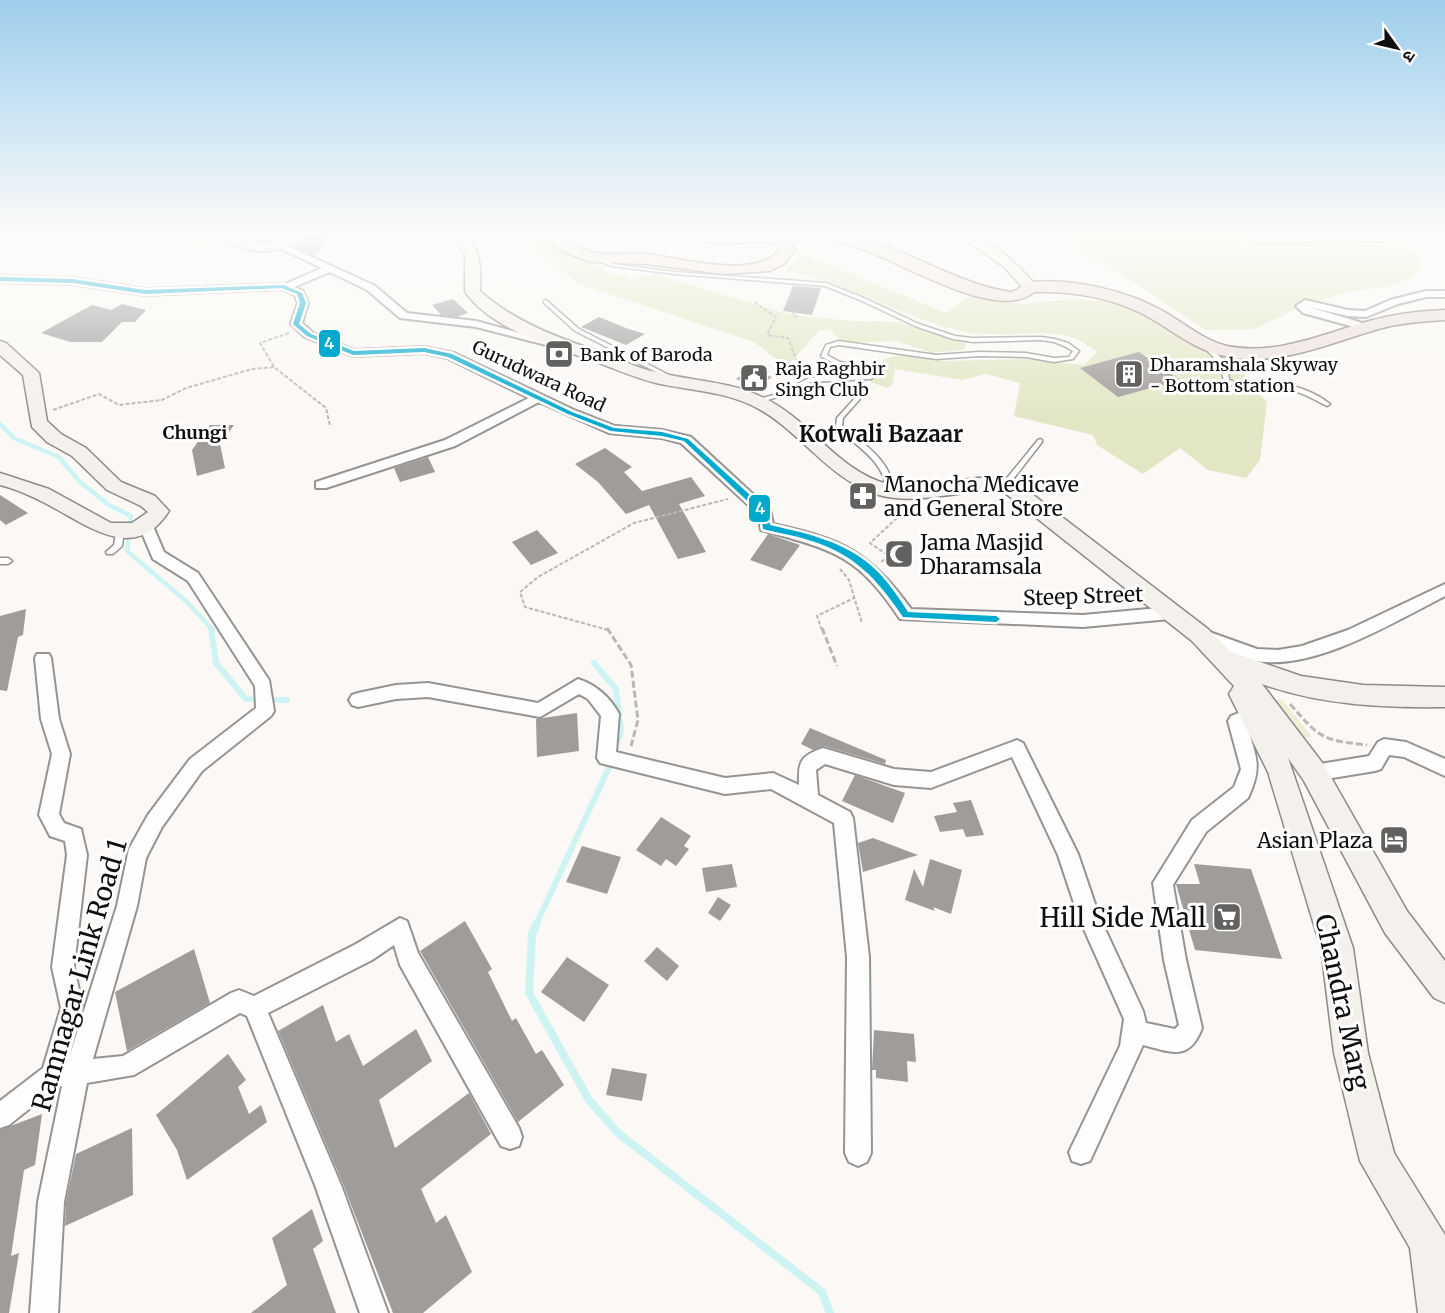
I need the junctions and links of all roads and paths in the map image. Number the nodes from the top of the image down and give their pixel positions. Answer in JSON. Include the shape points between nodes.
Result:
{"nodes":[{"id":1,"x":300,"y":295,"type":"edge"},
{"id":2,"x":379,"y":295,"type":"edge"},
{"id":3,"x":475,"y":295,"type":"edge"},
{"id":4,"x":850,"y":295,"type":"edge"},
{"id":5,"x":999,"y":295,"type":"edge"},
{"id":6,"x":1018,"y":295,"type":"edge"},
{"id":7,"x":1092,"y":295,"type":"edge"},
{"id":8,"x":1422,"y":295,"type":"edge"},
{"id":9,"x":546,"y":302,"type":"dead end"},
{"id":10,"x":754,"y":302,"type":"dead end"},
{"id":11,"x":794,"y":311,"type":"dead end"},
{"id":12,"x":1445,"y":315,"type":"edge"},
{"id":13,"x":800,"y":317,"type":"dead end"},
{"id":14,"x":1365,"y":327,"type":"junction"},
{"id":15,"x":302,"y":329,"type":"junction"},
{"id":16,"x":1202,"y":344,"type":"junction"},
{"id":17,"x":570,"y":345,"type":"junction"},
{"id":18,"x":0,"y":346,"type":"edge"},
{"id":19,"x":797,"y":362,"type":"dead end"},
{"id":20,"x":274,"y":367,"type":"junction"},
{"id":21,"x":666,"y":375,"type":"dead end"},
{"id":22,"x":538,"y":398,"type":"junction"},
{"id":23,"x":857,"y":399,"type":"dead end"},
{"id":24,"x":758,"y":400,"type":"junction"},
{"id":25,"x":1327,"y":404,"type":"dead end"},
{"id":26,"x":36,"y":413,"type":"junction"},
{"id":27,"x":330,"y":426,"type":"dead end"},
{"id":28,"x":1040,"y":441,"type":"dead end"},
{"id":29,"x":0,"y":479,"type":"edge"},
{"id":30,"x":321,"y":484,"type":"dead end"},
{"id":31,"x":1005,"y":486,"type":"junction"},
{"id":32,"x":895,"y":493,"type":"junction"},
{"id":33,"x":742,"y":494,"type":"junction"},
{"id":34,"x":133,"y":529,"type":"junction"},
{"id":35,"x":842,"y":547,"type":"junction"},
{"id":36,"x":110,"y":552,"type":"dead end"},
{"id":37,"x":872,"y":570,"type":"junction"},
{"id":38,"x":1445,"y":589,"type":"edge"},
{"id":39,"x":854,"y":598,"type":"junction"},
{"id":40,"x":1170,"y":613,"type":"junction"},
{"id":41,"x":996,"y":619,"type":"joint"},
{"id":42,"x":862,"y":623,"type":"dead end"},
{"id":43,"x":1200,"y":635,"type":"junction"},
{"id":44,"x":43,"y":658,"type":"dead end"},
{"id":45,"x":1225,"y":659,"type":"junction"},
{"id":46,"x":837,"y":666,"type":"dead end"},
{"id":47,"x":1445,"y":697,"type":"edge"},
{"id":48,"x":358,"y":700,"type":"dead end"},
{"id":49,"x":1251,"y":701,"type":"junction"},
{"id":50,"x":1384,"y":747,"type":"junction"},
{"id":51,"x":627,"y":762,"type":"junction"},
{"id":52,"x":1445,"y":768,"type":"edge"},
{"id":53,"x":1314,"y":773,"type":"junction"},
{"id":54,"x":809,"y":800,"type":"junction"},
{"id":55,"x":1445,"y":987,"type":"edge"},
{"id":56,"x":255,"y":1008,"type":"junction"},
{"id":57,"x":1133,"y":1031,"type":"junction"},
{"id":58,"x":77,"y":1072,"type":"junction"},
{"id":59,"x":53,"y":1075,"type":"junction"},
{"id":60,"x":0,"y":1116,"type":"edge"},
{"id":61,"x":510,"y":1137,"type":"dead end"},
{"id":62,"x":1081,"y":1152,"type":"dead end"},
{"id":63,"x":858,"y":1153,"type":"dead end"},
{"id":64,"x":44,"y":1313,"type":"edge"},
{"id":65,"x":374,"y":1313,"type":"edge"},
{"id":66,"x":1438,"y":1313,"type":"edge"}],
"edges":[{"from":1,"to":15,"type":"street","via":[[303,303],[296,324]]},
{"from":2,"to":17,"type":"street","via":[[404,316],[476,324]]},
{"from":3,"to":17,"type":"main road","via":[[486,308],[510,322]]},
{"from":4,"to":24,"type":"lane","via":[[927,328],[970,340],[1050,338],[1068,343],[1076,351],[1071,358],[1054,360],[1026,355],[936,357],[839,343],[828,346],[824,356],[874,371],[869,378],[809,380],[783,394]]},
{"from":5,"to":6,"type":"main road"},
{"from":7,"to":16,"type":"main road","via":[[1145,309]]},
{"from":8,"to":14,"type":"street","via":[[1366,314],[1305,303],[1301,306]]},
{"from":9,"to":21,"type":"lane","via":[[577,330]]},
{"from":10,"to":19,"type":"path","via":[[776,317],[766,335],[788,338]]},
{"from":11,"to":13,"type":"path","via":[[793,316]]},
{"from":12,"to":14,"type":"main road","via":[[1417,316]]},
{"from":14,"to":16,"type":"main road","via":[[1280,352],[1256,355]]},
{"from":15,"to":20,"type":"path","via":[[260,343]]},
{"from":15,"to":22,"type":"street","name":"Gurudwara Road","via":[[353,353],[424,350],[450,355]]},
{"from":16,"to":25,"type":"lane","via":[[1224,363],[1226,381],[1236,387],[1275,385],[1300,390]]},
{"from":17,"to":24,"type":"main road","via":[[664,381]]},
{"from":18,"to":26,"type":"main road","via":[[31,372]]},
{"from":20,"to":26,"type":"path","via":[[252,369],[186,388],[162,400],[118,405],[99,394]]},
{"from":20,"to":27,"type":"path","via":[[326,408]]},
{"from":22,"to":30,"type":"street","via":[[450,444]]},
{"from":22,"to":33,"type":"street","name":"Gurudwara Road","via":[[613,430],[686,440]]},
{"from":23,"to":32,"type":"lane","via":[[840,418],[839,426],[885,469]]},
{"from":24,"to":32,"type":"main road","via":[[850,475]]},
{"from":26,"to":34,"type":"main road","via":[[38,423],[54,438],[79,452],[114,486],[148,501],[159,511],[155,519]]},
{"from":28,"to":31,"type":"lane"},
{"from":29,"to":34,"type":"main road","via":[[18,483],[103,527]]},
{"from":31,"to":32,"type":"main road"},
{"from":31,"to":40,"type":"main road","via":[[1033,503]]},
{"from":32,"to":37,"type":"path","via":[[899,516],[870,543],[889,556]]},
{"from":33,"to":35,"type":"street","name":"Gurudwara Road","via":[[765,513],[766,527],[816,537]]},
{"from":33,"to":51,"type":"path","via":[[634,523],[538,577],[520,592],[525,607],[606,627],[631,665],[638,720]]},
{"from":34,"to":36,"type":"lane"},
{"from":34,"to":58,"type":"street","name":"Ramnagar Link Road 1","via":[[158,555],[193,577],[263,685],[265,711],[196,765],[155,821],[136,856],[127,906]]},
{"from":35,"to":37,"type":"street","name":"Gurudwara Road"},
{"from":35,"to":39,"type":"path","via":[[834,561],[849,580]]},
{"from":37,"to":41,"type":"street","name":"Gurudwara Road","via":[[906,615]]},
{"from":38,"to":43,"type":"street","via":[[1348,638],[1305,651],[1258,655]]},
{"from":39,"to":42,"type":"path"},
{"from":39,"to":46,"type":"path","via":[[817,616]]},
{"from":40,"to":41,"type":"street","name":"Steep Street","via":[[1083,621]]},
{"from":40,"to":43,"type":"main road"},
{"from":43,"to":45,"type":"main road"},
{"from":44,"to":59,"type":"street","via":[[50,719],[61,754],[49,815],[57,830],[74,835],[77,855],[63,967],[72,1008]]},
{"from":45,"to":47,"type":"main road","via":[[1284,681],[1327,689],[1397,699]]},
{"from":45,"to":49,"type":"main road","name":"Chandra Marg"},
{"from":48,"to":51,"type":"street","via":[[428,690],[540,710],[578,686],[594,694],[610,714],[606,758]]},
{"from":49,"to":50,"type":"path","via":[[1286,699],[1316,734],[1338,742]]},
{"from":49,"to":53,"type":"main road"},
{"from":49,"to":57,"type":"street","via":[[1251,716],[1237,721],[1250,769],[1241,792],[1199,826],[1163,883],[1191,1028],[1179,1042]]},
{"from":49,"to":66,"type":"main road","name":"Chandra Marg","via":[[1281,771],[1337,948],[1351,1053],[1378,1161],[1429,1244]]},
{"from":50,"to":52,"type":"street","via":[[1406,750]]},
{"from":50,"to":53,"type":"street","via":[[1375,764]]},
{"from":51,"to":54,"type":"street","via":[[725,786],[773,781]]},
{"from":53,"to":55,"type":"main road","via":[[1396,922]]},
{"from":54,"to":57,"type":"street","via":[[807,766],[823,756],[894,777],[931,780],[1017,748],[1068,854],[1089,918],[1135,1019]]},
{"from":54,"to":63,"type":"street","via":[[843,819],[858,957]]},
{"from":56,"to":58,"type":"street","via":[[239,1001],[126,1067]]},
{"from":56,"to":61,"type":"street","via":[[364,952],[400,928],[408,957]]},
{"from":56,"to":65,"type":"street","via":[[328,1185]]},
{"from":57,"to":62,"type":"street","via":[[1131,1048]]},
{"from":58,"to":59,"type":"street"},
{"from":58,"to":64,"type":"street","name":"Ramnagar Link Road 1","via":[[51,1202]]},
{"from":59,"to":60,"type":"street"}]}
